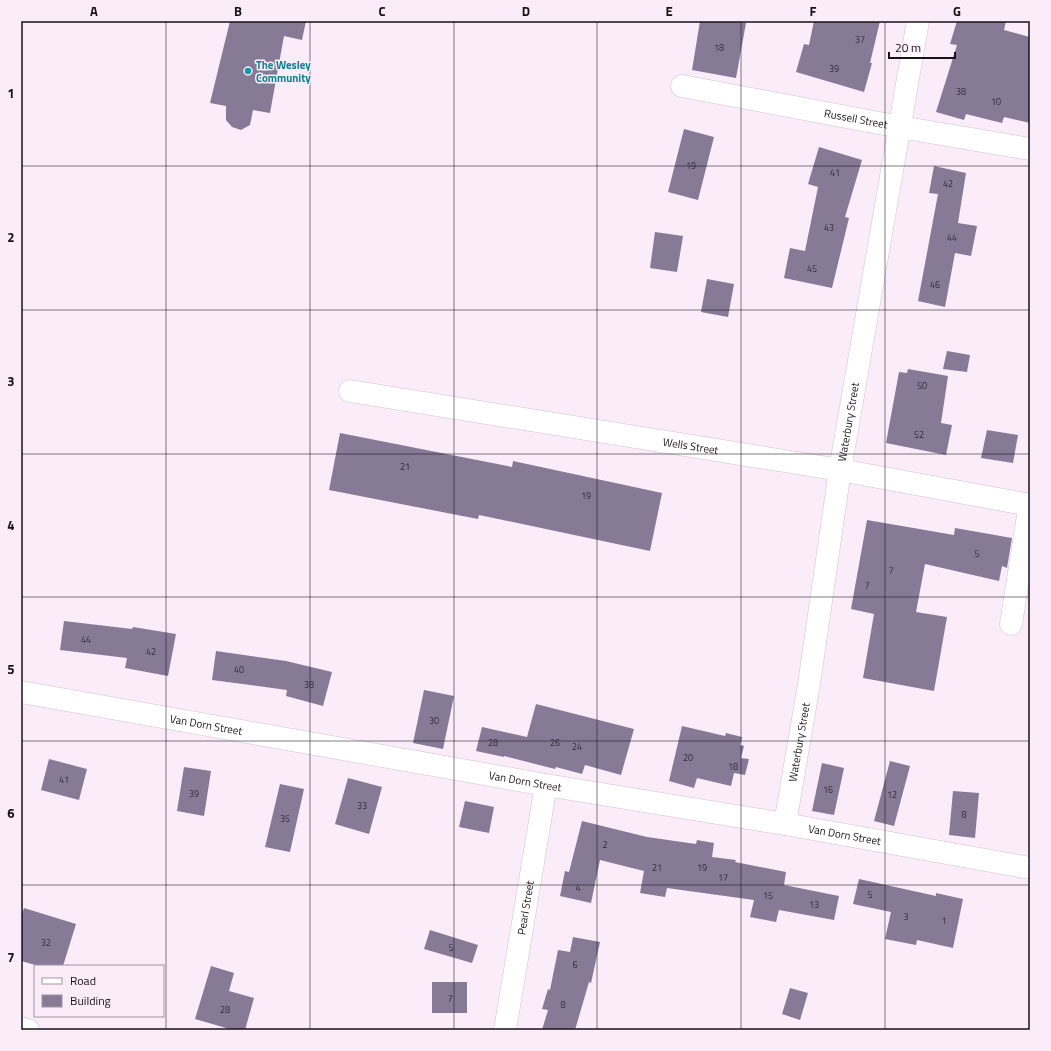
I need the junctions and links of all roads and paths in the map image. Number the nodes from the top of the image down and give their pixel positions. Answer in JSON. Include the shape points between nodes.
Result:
{"nodes":[{"id":1,"x":918,"y":21,"type":"edge"},
{"id":2,"x":682,"y":86,"type":"dead end"},
{"id":3,"x":900,"y":127,"type":"junction"},
{"id":4,"x":1030,"y":149,"type":"edge"},
{"id":5,"x":350,"y":391,"type":"dead end"},
{"id":6,"x":840,"y":470,"type":"junction"},
{"id":7,"x":1030,"y":504,"type":"edge"},
{"id":8,"x":1010,"y":624,"type":"dead end"},
{"id":9,"x":21,"y":692,"type":"edge"},
{"id":10,"x":546,"y":785,"type":"junction"},
{"id":11,"x":785,"y":824,"type":"junction"},
{"id":12,"x":1030,"y":868,"type":"edge"},
{"id":13,"x":21,"y":1028,"type":"edge"},
{"id":14,"x":28,"y":1030,"type":"edge"},
{"id":15,"x":505,"y":1030,"type":"edge"}],
"edges":[{"from":1,"to":3,"type":"street","name":"Waterbury Street"},
{"from":2,"to":3,"type":"street","name":"Russell Street"},
{"from":3,"to":4,"type":"street","name":"Russell Street"},
{"from":3,"to":6,"type":"street","name":"Waterbury Street"},
{"from":5,"to":6,"type":"street","name":"Wells Street"},
{"from":6,"to":7,"type":"street","name":"Wells Street"},
{"from":6,"to":11,"type":"street","name":"Waterbury Street","via":[[809,684]]},
{"from":7,"to":8,"type":"street"},
{"from":9,"to":10,"type":"street","name":"Van Dorn Street"},
{"from":10,"to":11,"type":"street","name":"Van Dorn Street"},
{"from":10,"to":15,"type":"street","name":"Pearl Street"},
{"from":11,"to":12,"type":"street","name":"Van Dorn Street"},
{"from":13,"to":14,"type":"street"}]}
